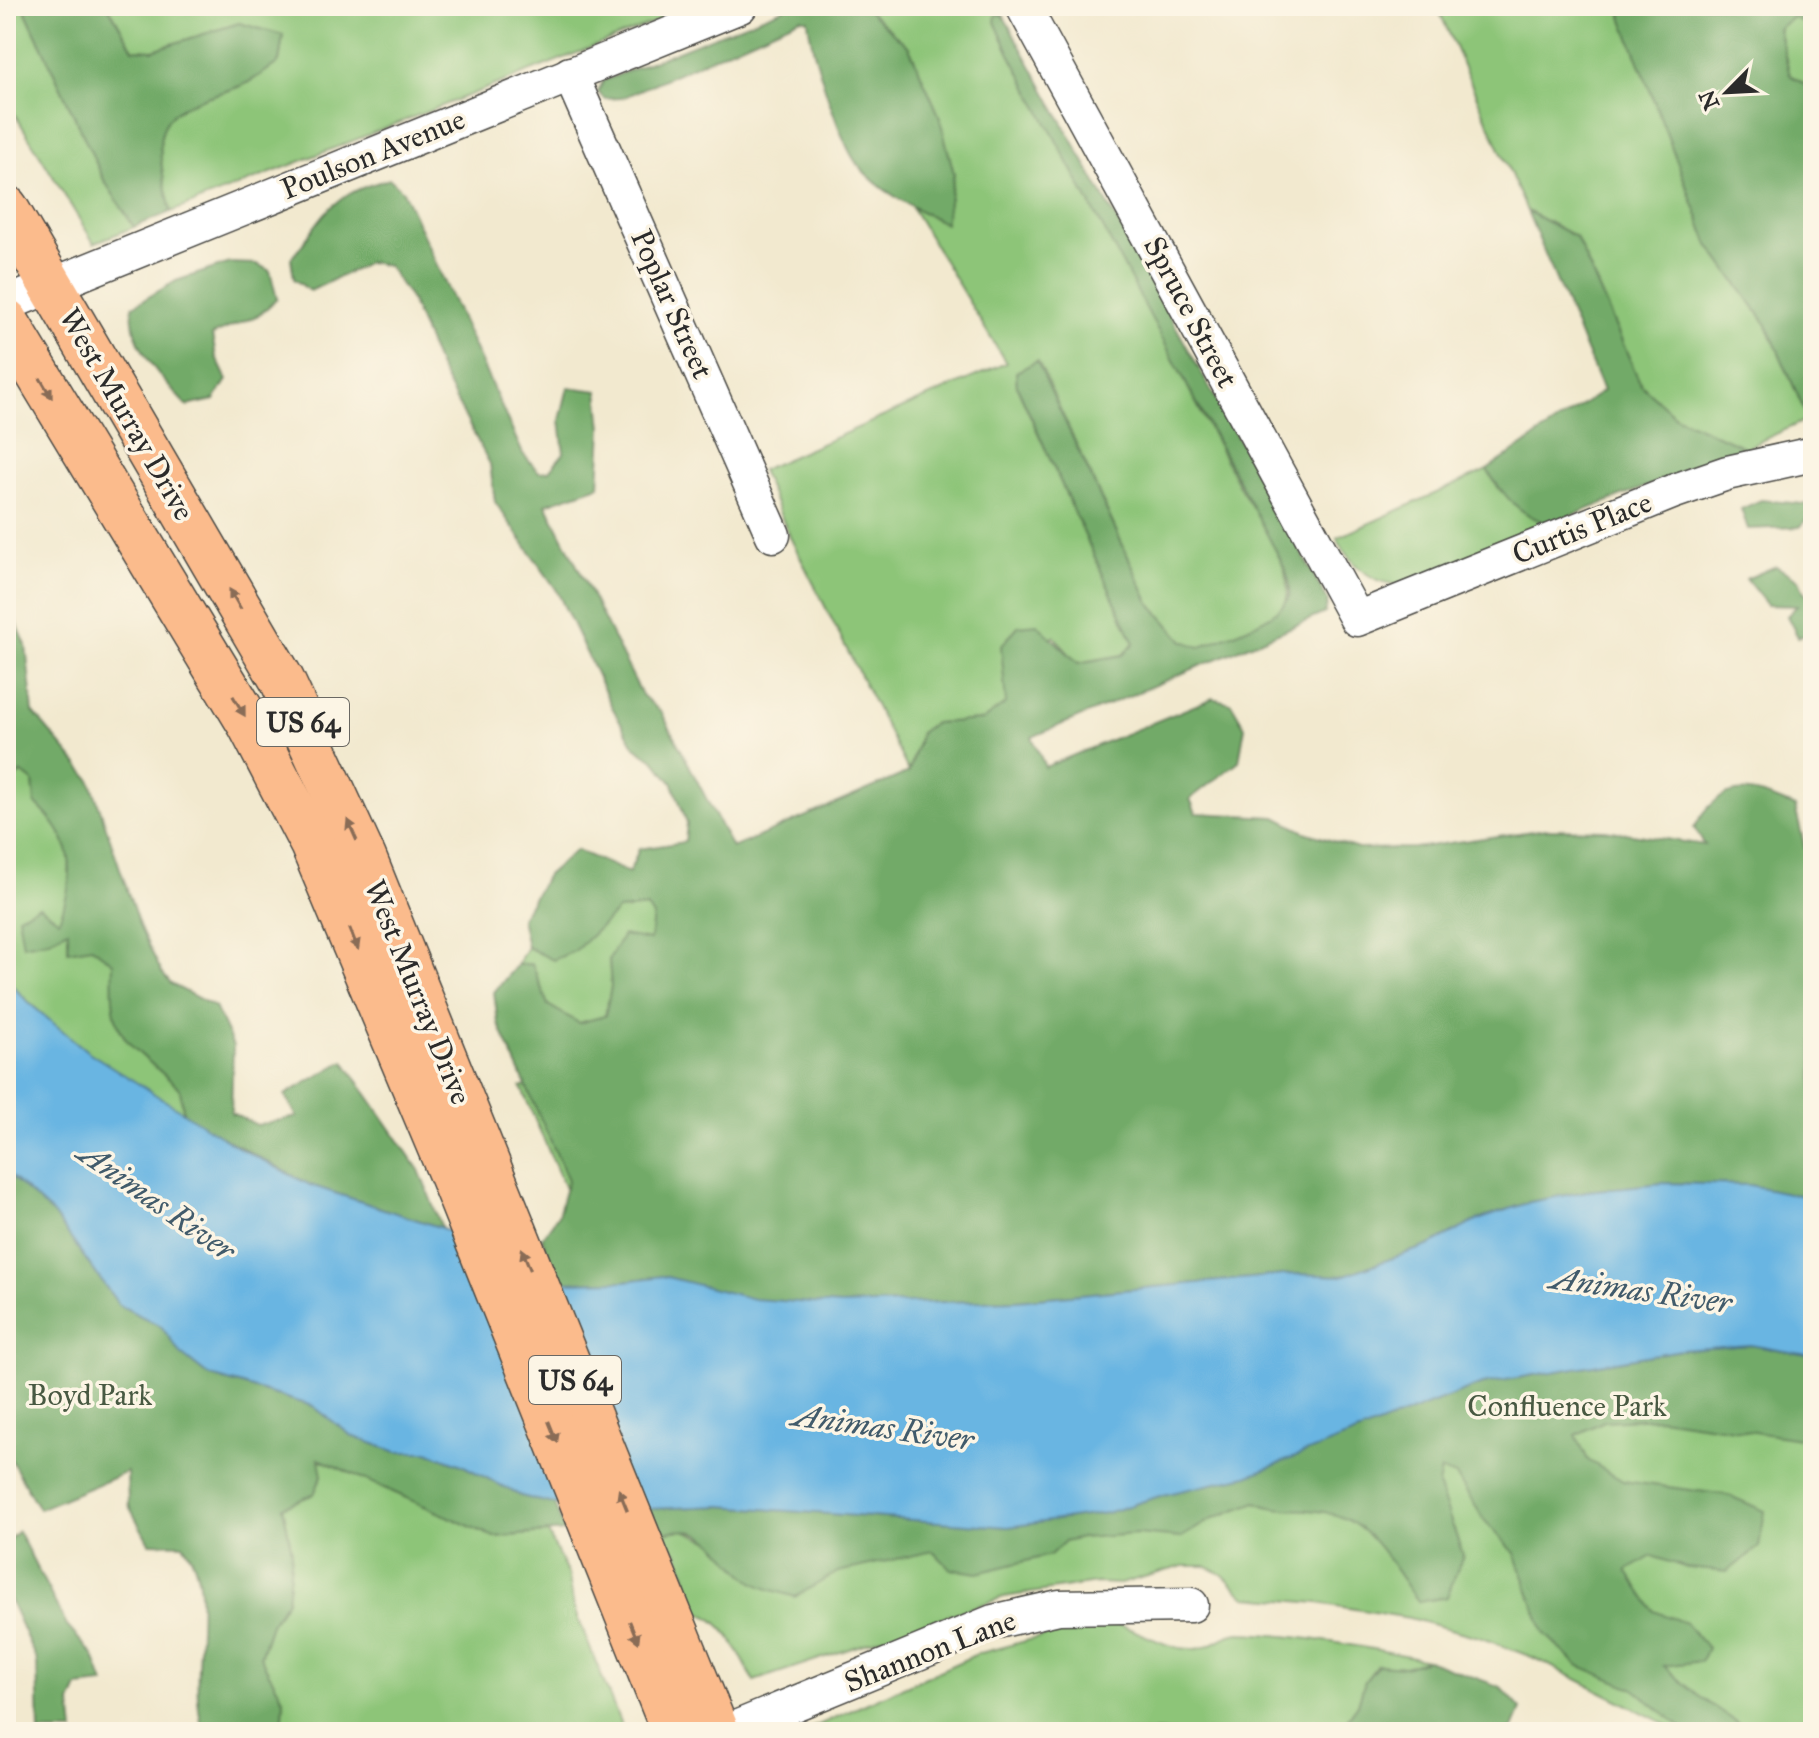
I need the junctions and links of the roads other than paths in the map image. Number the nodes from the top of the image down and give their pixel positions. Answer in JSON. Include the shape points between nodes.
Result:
{"nodes":[{"id":1,"x":740,"y":6,"type":"edge"},
{"id":2,"x":1023,"y":6,"type":"edge"},
{"id":3,"x":570,"y":74,"type":"junction"},
{"id":4,"x":6,"y":208,"type":"edge"},
{"id":5,"x":52,"y":284,"type":"junction"},
{"id":6,"x":6,"y":304,"type":"edge"},
{"id":7,"x":6,"y":321,"type":"edge"},
{"id":8,"x":1813,"y":454,"type":"edge"},
{"id":9,"x":773,"y":535,"type":"dead end"},
{"id":10,"x":1357,"y":619,"type":"joint"},
{"id":11,"x":1191,"y":1605,"type":"dead end"},
{"id":12,"x":674,"y":1732,"type":"edge"},
{"id":13,"x":717,"y":1732,"type":"edge"},
{"id":14,"x":726,"y":1732,"type":"edge"}],
"edges":[{"from":1,"to":3,"type":"street","name":"Poulson Avenue"},
{"from":2,"to":10,"type":"street","name":"Spruce Street"},
{"from":3,"to":5,"type":"street","name":"Poulson Avenue"},
{"from":3,"to":9,"type":"street","name":"Poplar Street"},
{"from":4,"to":5,"type":"highway","number":"US 64"},
{"from":5,"to":6,"type":"street","name":"Poulson Avenue"},
{"from":13,"to":5,"type":"highway","name":"West Murray Drive","number":"US 64","one_way":true,"via":[[369,871],[294,704]]},
{"from":7,"to":12,"type":"highway","name":"West Murray Drive","number":"US 64","one_way":true,"via":[[293,804],[452,1177]]},
{"from":8,"to":10,"type":"street","name":"Curtis Place","via":[[1672,492]]},
{"from":11,"to":14,"type":"street","name":"Shannon Lane","via":[[1059,1607],[993,1622]]}]}
